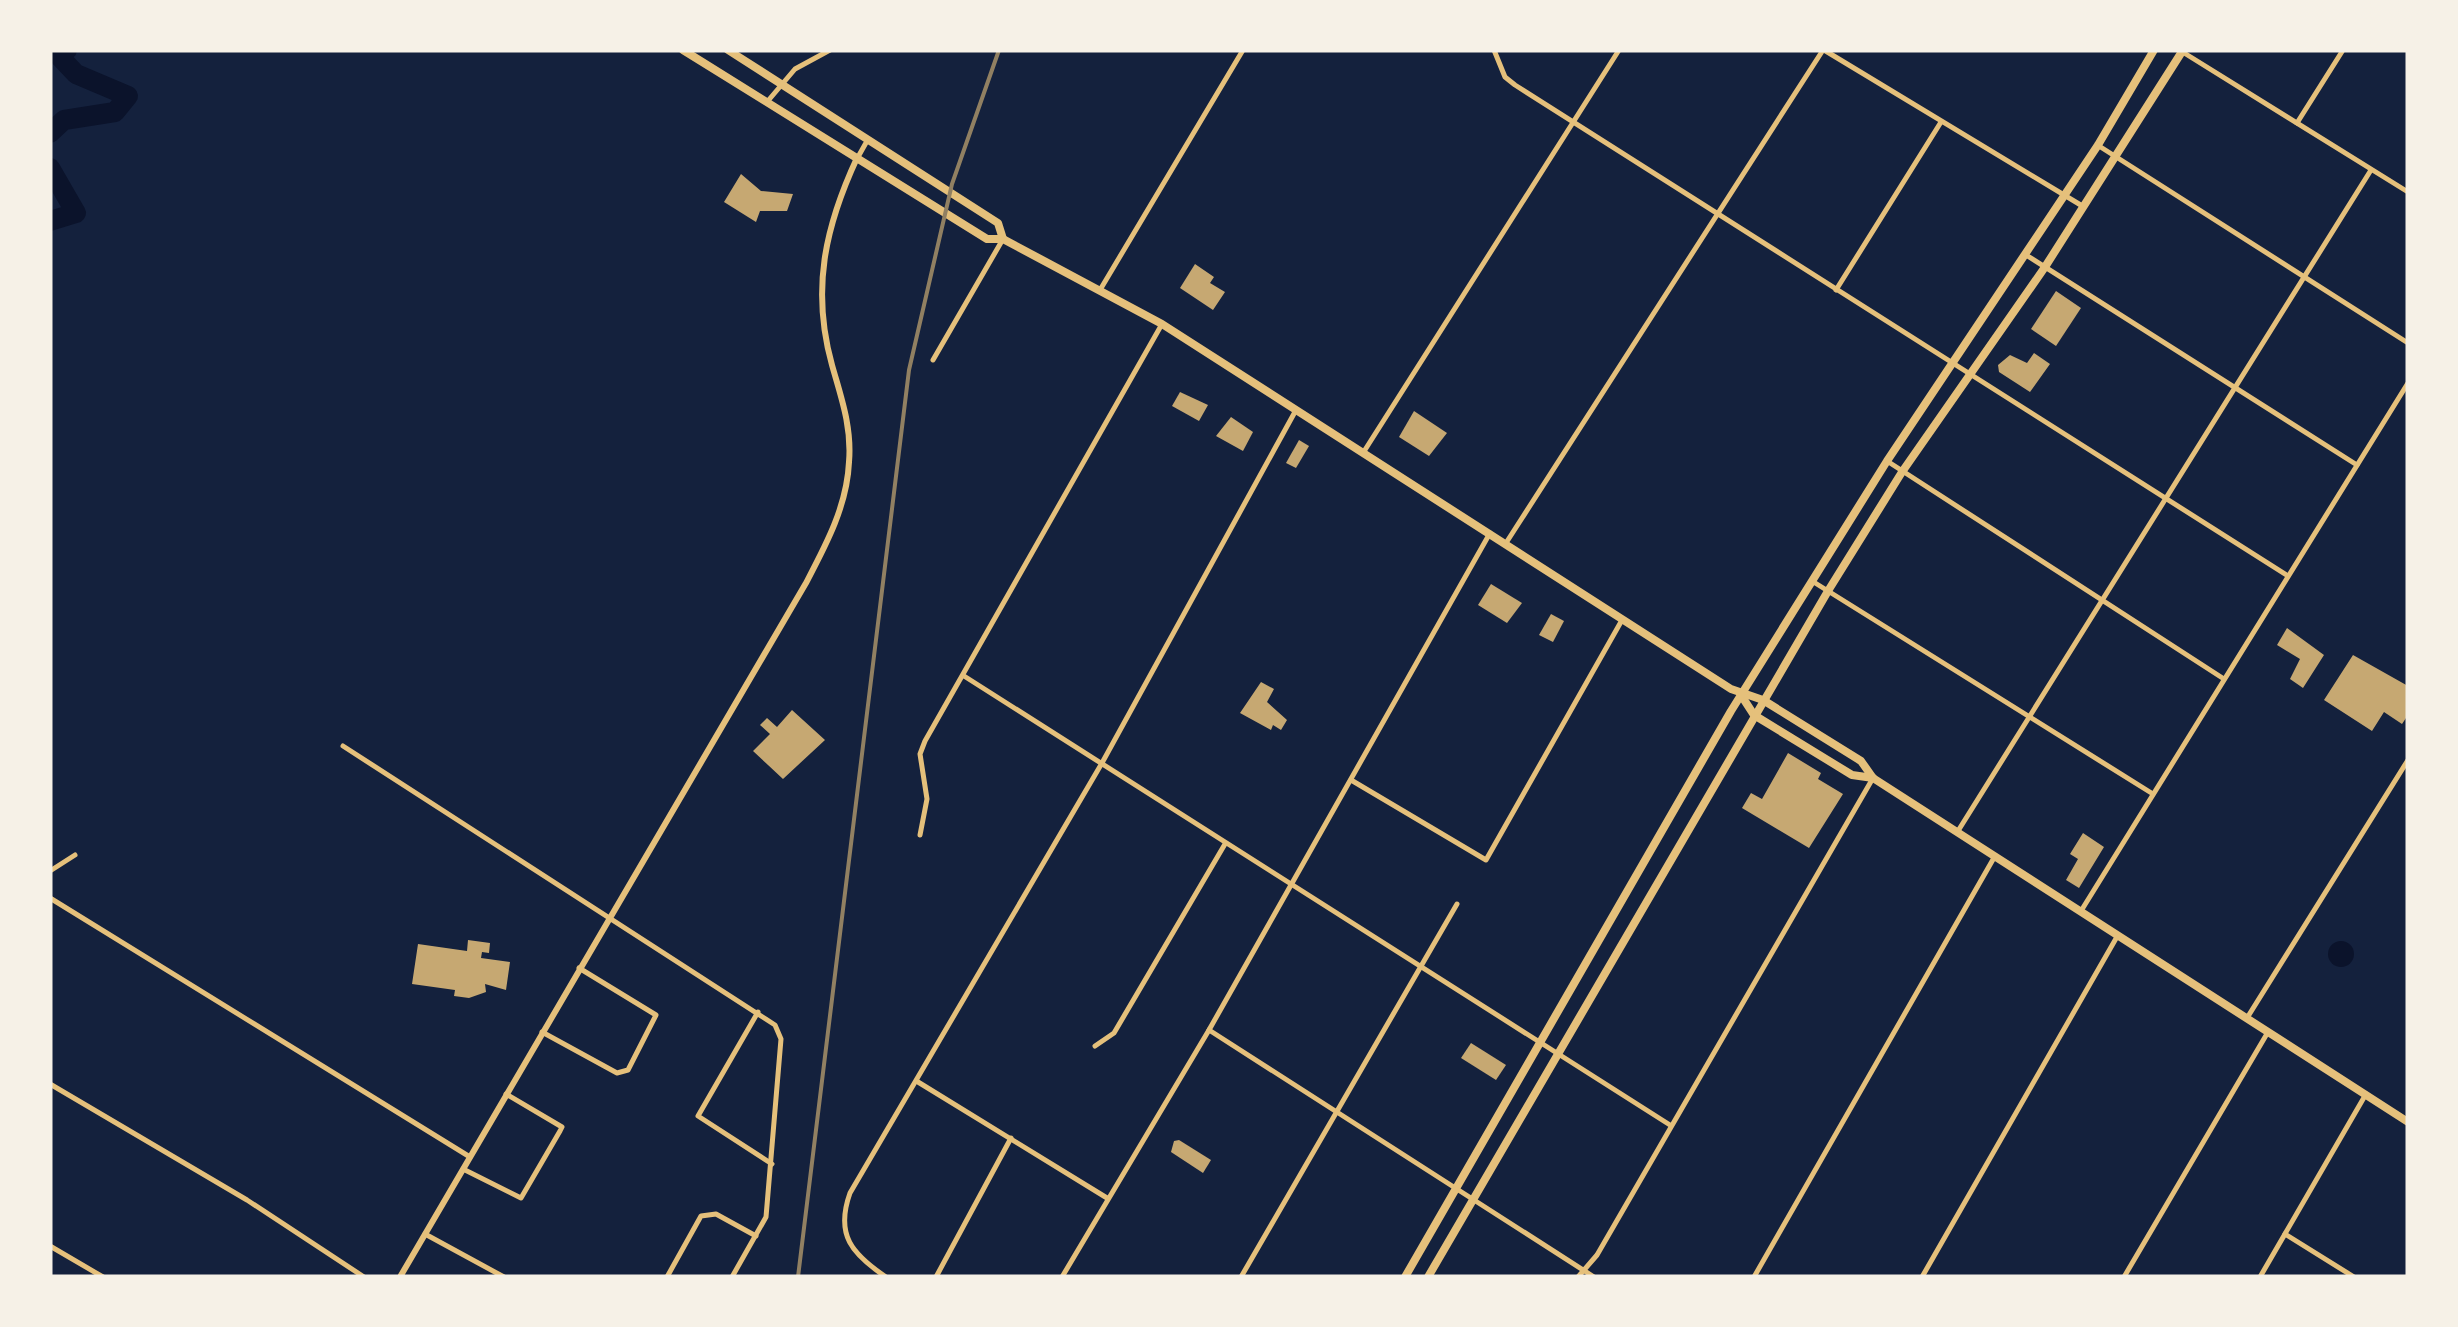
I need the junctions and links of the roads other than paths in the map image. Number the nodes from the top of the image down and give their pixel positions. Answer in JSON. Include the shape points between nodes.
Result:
{"nodes":[{"id":1,"x":683,"y":50,"type":"edge"},
{"id":2,"x":728,"y":50,"type":"edge"},
{"id":3,"x":830,"y":50,"type":"edge"},
{"id":4,"x":1243,"y":50,"type":"edge"},
{"id":5,"x":1494,"y":50,"type":"edge"},
{"id":6,"x":1619,"y":50,"type":"edge"},
{"id":7,"x":1823,"y":50,"type":"edge"},
{"id":8,"x":2154,"y":50,"type":"edge"},
{"id":9,"x":2182,"y":50,"type":"edge"},
{"id":10,"x":2343,"y":50,"type":"edge"},
{"id":11,"x":779,"y":83,"type":"junction"},
{"id":12,"x":767,"y":102,"type":"junction"},
{"id":13,"x":1573,"y":121,"type":"junction"},
{"id":14,"x":1941,"y":122,"type":"junction"},
{"id":15,"x":2297,"y":123,"type":"junction"},
{"id":16,"x":867,"y":140,"type":"junction"},
{"id":17,"x":2098,"y":146,"type":"junction"},
{"id":18,"x":858,"y":156,"type":"junction"},
{"id":19,"x":2116,"y":156,"type":"junction"},
{"id":20,"x":2371,"y":170,"type":"junction"},
{"id":21,"x":2408,"y":192,"type":"edge"},
{"id":22,"x":2064,"y":194,"type":"junction"},
{"id":23,"x":2084,"y":207,"type":"junction"},
{"id":24,"x":1714,"y":215,"type":"junction"},
{"id":25,"x":1003,"y":239,"type":"junction"},
{"id":26,"x":2025,"y":254,"type":"junction"},
{"id":27,"x":2045,"y":267,"type":"junction"},
{"id":28,"x":2304,"y":277,"type":"junction"},
{"id":29,"x":1100,"y":290,"type":"junction"},
{"id":30,"x":1836,"y":290,"type":"junction"},
{"id":31,"x":1162,"y":324,"type":"junction"},
{"id":32,"x":2408,"y":343,"type":"edge"},
{"id":33,"x":933,"y":360,"type":"dead end"},
{"id":34,"x":1955,"y":360,"type":"junction"},
{"id":35,"x":1970,"y":371,"type":"junction"},
{"id":36,"x":2408,"y":384,"type":"edge"},
{"id":37,"x":2235,"y":388,"type":"junction"},
{"id":38,"x":1296,"y":410,"type":"junction"},
{"id":39,"x":1363,"y":454,"type":"junction"},
{"id":40,"x":1888,"y":461,"type":"junction"},
{"id":41,"x":2358,"y":464,"type":"junction"},
{"id":42,"x":1902,"y":472,"type":"junction"},
{"id":43,"x":2165,"y":499,"type":"junction"},
{"id":44,"x":1490,"y":534,"type":"junction"},
{"id":45,"x":1506,"y":543,"type":"junction"},
{"id":46,"x":2288,"y":576,"type":"junction"},
{"id":47,"x":1812,"y":581,"type":"junction"},
{"id":48,"x":1828,"y":591,"type":"junction"},
{"id":49,"x":2102,"y":599,"type":"junction"},
{"id":50,"x":1622,"y":620,"type":"junction"},
{"id":51,"x":964,"y":676,"type":"junction"},
{"id":52,"x":2224,"y":679,"type":"junction"},
{"id":53,"x":1741,"y":695,"type":"junction"},
{"id":54,"x":1763,"y":700,"type":"junction"},
{"id":55,"x":1754,"y":715,"type":"junction"},
{"id":56,"x":2028,"y":717,"type":"junction"},
{"id":57,"x":343,"y":746,"type":"dead end"},
{"id":58,"x":2408,"y":760,"type":"edge"},
{"id":59,"x":1102,"y":763,"type":"junction"},
{"id":60,"x":1873,"y":778,"type":"junction"},
{"id":61,"x":1351,"y":780,"type":"junction"},
{"id":62,"x":1688,"y":782,"type":"junction"},
{"id":63,"x":1708,"y":792,"type":"junction"},
{"id":64,"x":2153,"y":794,"type":"junction"},
{"id":65,"x":1958,"y":831,"type":"junction"},
{"id":66,"x":920,"y":835,"type":"dead end"},
{"id":67,"x":1225,"y":844,"type":"junction"},
{"id":68,"x":75,"y":855,"type":"dead end"},
{"id":69,"x":1995,"y":856,"type":"junction"},
{"id":70,"x":50,"y":871,"type":"edge"},
{"id":71,"x":1292,"y":884,"type":"junction"},
{"id":72,"x":50,"y":898,"type":"edge"},
{"id":73,"x":1457,"y":904,"type":"dead end"},
{"id":74,"x":2081,"y":911,"type":"junction"},
{"id":75,"x":609,"y":915,"type":"junction"},
{"id":76,"x":2118,"y":936,"type":"junction"},
{"id":77,"x":579,"y":968,"type":"junction"},
{"id":78,"x":1419,"y":968,"type":"junction"},
{"id":79,"x":758,"y":1012,"type":"junction"},
{"id":80,"x":2247,"y":1018,"type":"junction"},
{"id":81,"x":1209,"y":1030,"type":"junction"},
{"id":82,"x":542,"y":1032,"type":"junction"},
{"id":83,"x":2268,"y":1032,"type":"junction"},
{"id":84,"x":1539,"y":1040,"type":"junction"},
{"id":85,"x":1095,"y":1046,"type":"dead end"},
{"id":86,"x":1556,"y":1053,"type":"junction"},
{"id":87,"x":918,"y":1082,"type":"junction"},
{"id":88,"x":50,"y":1084,"type":"edge"},
{"id":89,"x":506,"y":1094,"type":"junction"},
{"id":90,"x":2366,"y":1094,"type":"junction"},
{"id":91,"x":1337,"y":1112,"type":"junction"},
{"id":92,"x":2408,"y":1122,"type":"edge"},
{"id":93,"x":1670,"y":1125,"type":"junction"},
{"id":94,"x":1011,"y":1138,"type":"junction"},
{"id":95,"x":470,"y":1157,"type":"junction"},
{"id":96,"x":772,"y":1164,"type":"junction"},
{"id":97,"x":463,"y":1169,"type":"junction"},
{"id":98,"x":1454,"y":1188,"type":"junction"},
{"id":99,"x":1107,"y":1198,"type":"junction"},
{"id":100,"x":1473,"y":1199,"type":"junction"},
{"id":101,"x":426,"y":1234,"type":"junction"},
{"id":102,"x":2285,"y":1234,"type":"junction"},
{"id":103,"x":756,"y":1236,"type":"junction"},
{"id":104,"x":50,"y":1246,"type":"edge"},
{"id":105,"x":1584,"y":1272,"type":"junction"},
{"id":106,"x":734,"y":1274,"type":"edge"},
{"id":107,"x":104,"y":1277,"type":"edge"},
{"id":108,"x":364,"y":1277,"type":"edge"},
{"id":109,"x":400,"y":1277,"type":"edge"},
{"id":110,"x":504,"y":1277,"type":"edge"},
{"id":111,"x":667,"y":1277,"type":"edge"},
{"id":112,"x":886,"y":1277,"type":"edge"},
{"id":113,"x":936,"y":1277,"type":"edge"},
{"id":114,"x":1062,"y":1277,"type":"edge"},
{"id":115,"x":1241,"y":1277,"type":"edge"},
{"id":116,"x":1405,"y":1277,"type":"edge"},
{"id":117,"x":1428,"y":1277,"type":"edge"},
{"id":118,"x":1578,"y":1277,"type":"edge"},
{"id":119,"x":1594,"y":1277,"type":"edge"},
{"id":120,"x":1754,"y":1277,"type":"edge"},
{"id":121,"x":1922,"y":1277,"type":"edge"},
{"id":122,"x":2124,"y":1277,"type":"edge"},
{"id":123,"x":2260,"y":1277,"type":"edge"},
{"id":124,"x":2354,"y":1277,"type":"edge"}],
"edges":[{"from":1,"to":12,"type":"main road"},
{"from":2,"to":11,"type":"main road"},
{"from":3,"to":11,"type":"street"},
{"from":4,"to":29,"type":"street"},
{"from":5,"to":13,"type":"street","via":[[1505,77]]},
{"from":6,"to":13,"type":"street"},
{"from":7,"to":14,"type":"street"},
{"from":7,"to":24,"type":"street"},
{"from":8,"to":17,"type":"main road"},
{"from":9,"to":15,"type":"street"},
{"from":9,"to":19,"type":"main road"},
{"from":10,"to":15,"type":"street"},
{"from":11,"to":12,"type":"street"},
{"from":11,"to":16,"type":"main road"},
{"from":12,"to":18,"type":"main road"},
{"from":13,"to":24,"type":"street"},
{"from":13,"to":39,"type":"street"},
{"from":14,"to":22,"type":"street"},
{"from":14,"to":30,"type":"street"},
{"from":15,"to":20,"type":"street"},
{"from":16,"to":18,"type":"street"},
{"from":16,"to":25,"type":"main road","via":[[998,223]]},
{"from":17,"to":19,"type":"street"},
{"from":17,"to":22,"type":"main road"},
{"from":18,"to":25,"type":"main road","via":[[986,239]]},
{"from":18,"to":75,"type":"street","via":[[836,204],[820,280],[821,318],[849,430],[838,519]]},
{"from":19,"to":23,"type":"main road"},
{"from":19,"to":28,"type":"street"},
{"from":20,"to":21,"type":"street"},
{"from":20,"to":28,"type":"street"},
{"from":22,"to":23,"type":"street"},
{"from":22,"to":26,"type":"main road"},
{"from":23,"to":27,"type":"main road"},
{"from":24,"to":30,"type":"street"},
{"from":24,"to":45,"type":"street"},
{"from":25,"to":29,"type":"main road"},
{"from":25,"to":33,"type":"street"},
{"from":26,"to":27,"type":"street"},
{"from":26,"to":34,"type":"main road"},
{"from":27,"to":35,"type":"main road"},
{"from":27,"to":37,"type":"street"},
{"from":28,"to":32,"type":"street"},
{"from":28,"to":37,"type":"street"},
{"from":29,"to":31,"type":"main road"},
{"from":30,"to":34,"type":"street"},
{"from":31,"to":38,"type":"main road"},
{"from":31,"to":51,"type":"street"},
{"from":34,"to":35,"type":"street"},
{"from":34,"to":40,"type":"main road"},
{"from":35,"to":42,"type":"main road"},
{"from":35,"to":43,"type":"street"},
{"from":36,"to":41,"type":"street"},
{"from":37,"to":41,"type":"street"},
{"from":37,"to":43,"type":"street"},
{"from":38,"to":39,"type":"main road"},
{"from":38,"to":59,"type":"street"},
{"from":39,"to":44,"type":"main road"},
{"from":40,"to":42,"type":"street"},
{"from":40,"to":47,"type":"main road"},
{"from":41,"to":46,"type":"street"},
{"from":42,"to":48,"type":"main road"},
{"from":42,"to":49,"type":"street"},
{"from":43,"to":46,"type":"street"},
{"from":43,"to":49,"type":"street"},
{"from":44,"to":45,"type":"main road"},
{"from":44,"to":61,"type":"street"},
{"from":45,"to":50,"type":"main road"},
{"from":46,"to":52,"type":"street"},
{"from":47,"to":48,"type":"street"},
{"from":47,"to":53,"type":"main road"},
{"from":48,"to":54,"type":"main road"},
{"from":48,"to":56,"type":"street"},
{"from":49,"to":52,"type":"street"},
{"from":49,"to":56,"type":"street"},
{"from":50,"to":53,"type":"main road"},
{"from":50,"to":61,"type":"street","via":[[1486,860]]},
{"from":51,"to":59,"type":"street"},
{"from":51,"to":66,"type":"street","via":[[920,754],[926,800]]},
{"from":52,"to":64,"type":"street"},
{"from":53,"to":54,"type":"main road"},
{"from":53,"to":55,"type":"main road"},
{"from":53,"to":62,"type":"main road"},
{"from":54,"to":55,"type":"main road"},
{"from":54,"to":60,"type":"main road","via":[[1861,761]]},
{"from":55,"to":60,"type":"main road","via":[[1852,775]]},
{"from":55,"to":63,"type":"main road"},
{"from":56,"to":64,"type":"street"},
{"from":56,"to":65,"type":"street"},
{"from":57,"to":75,"type":"street"},
{"from":58,"to":80,"type":"street"},
{"from":59,"to":67,"type":"street"},
{"from":59,"to":87,"type":"street"},
{"from":60,"to":65,"type":"main road"},
{"from":60,"to":93,"type":"street"},
{"from":61,"to":71,"type":"street"},
{"from":62,"to":63,"type":"main road"},
{"from":62,"to":84,"type":"main road"},
{"from":63,"to":86,"type":"main road"},
{"from":64,"to":74,"type":"street"},
{"from":65,"to":69,"type":"main road"},
{"from":67,"to":71,"type":"street"},
{"from":67,"to":85,"type":"street","via":[[1114,1033]]},
{"from":68,"to":70,"type":"street"},
{"from":69,"to":74,"type":"main road"},
{"from":69,"to":120,"type":"street"},
{"from":71,"to":78,"type":"street"},
{"from":71,"to":81,"type":"street"},
{"from":72,"to":95,"type":"street"},
{"from":73,"to":78,"type":"street"},
{"from":74,"to":76,"type":"main road"},
{"from":75,"to":77,"type":"street"},
{"from":75,"to":79,"type":"street"},
{"from":76,"to":80,"type":"main road"},
{"from":76,"to":121,"type":"street"},
{"from":77,"to":82,"type":"street"},
{"from":77,"to":82,"type":"street","via":[[656,1015],[628,1070],[616,1072]]},
{"from":78,"to":84,"type":"street"},
{"from":78,"to":91,"type":"street"},
{"from":79,"to":96,"type":"street","via":[[776,1025],[780,1040]]},
{"from":79,"to":96,"type":"street","via":[[698,1116]]},
{"from":80,"to":83,"type":"main road"},
{"from":81,"to":91,"type":"street"},
{"from":81,"to":99,"type":"street"},
{"from":82,"to":89,"type":"street"},
{"from":83,"to":90,"type":"main road"},
{"from":83,"to":122,"type":"street"},
{"from":84,"to":86,"type":"street"},
{"from":84,"to":98,"type":"main road"},
{"from":86,"to":93,"type":"street"},
{"from":86,"to":100,"type":"main road"},
{"from":87,"to":94,"type":"street"},
{"from":87,"to":112,"type":"street","via":[[850,1193],[843,1225],[855,1257]]},
{"from":88,"to":108,"type":"street"},
{"from":89,"to":95,"type":"street"},
{"from":89,"to":97,"type":"street","via":[[560,1131],[520,1198]]},
{"from":90,"to":92,"type":"main road"},
{"from":90,"to":102,"type":"street"},
{"from":91,"to":98,"type":"street"},
{"from":91,"to":115,"type":"street"},
{"from":93,"to":105,"type":"street"},
{"from":94,"to":99,"type":"street"},
{"from":94,"to":113,"type":"street"},
{"from":95,"to":97,"type":"street"},
{"from":96,"to":103,"type":"street","via":[[766,1217]]},
{"from":97,"to":101,"type":"street"},
{"from":98,"to":100,"type":"street"},
{"from":98,"to":116,"type":"main road"},
{"from":99,"to":114,"type":"street"},
{"from":100,"to":105,"type":"street"},
{"from":100,"to":117,"type":"main road"},
{"from":101,"to":109,"type":"street"},
{"from":101,"to":110,"type":"street"},
{"from":102,"to":123,"type":"street"},
{"from":102,"to":124,"type":"street"},
{"from":103,"to":106,"type":"street"},
{"from":103,"to":111,"type":"street","via":[[716,1214],[701,1216]]},
{"from":104,"to":107,"type":"street"},
{"from":105,"to":118,"type":"street"},
{"from":105,"to":119,"type":"street"}]}
